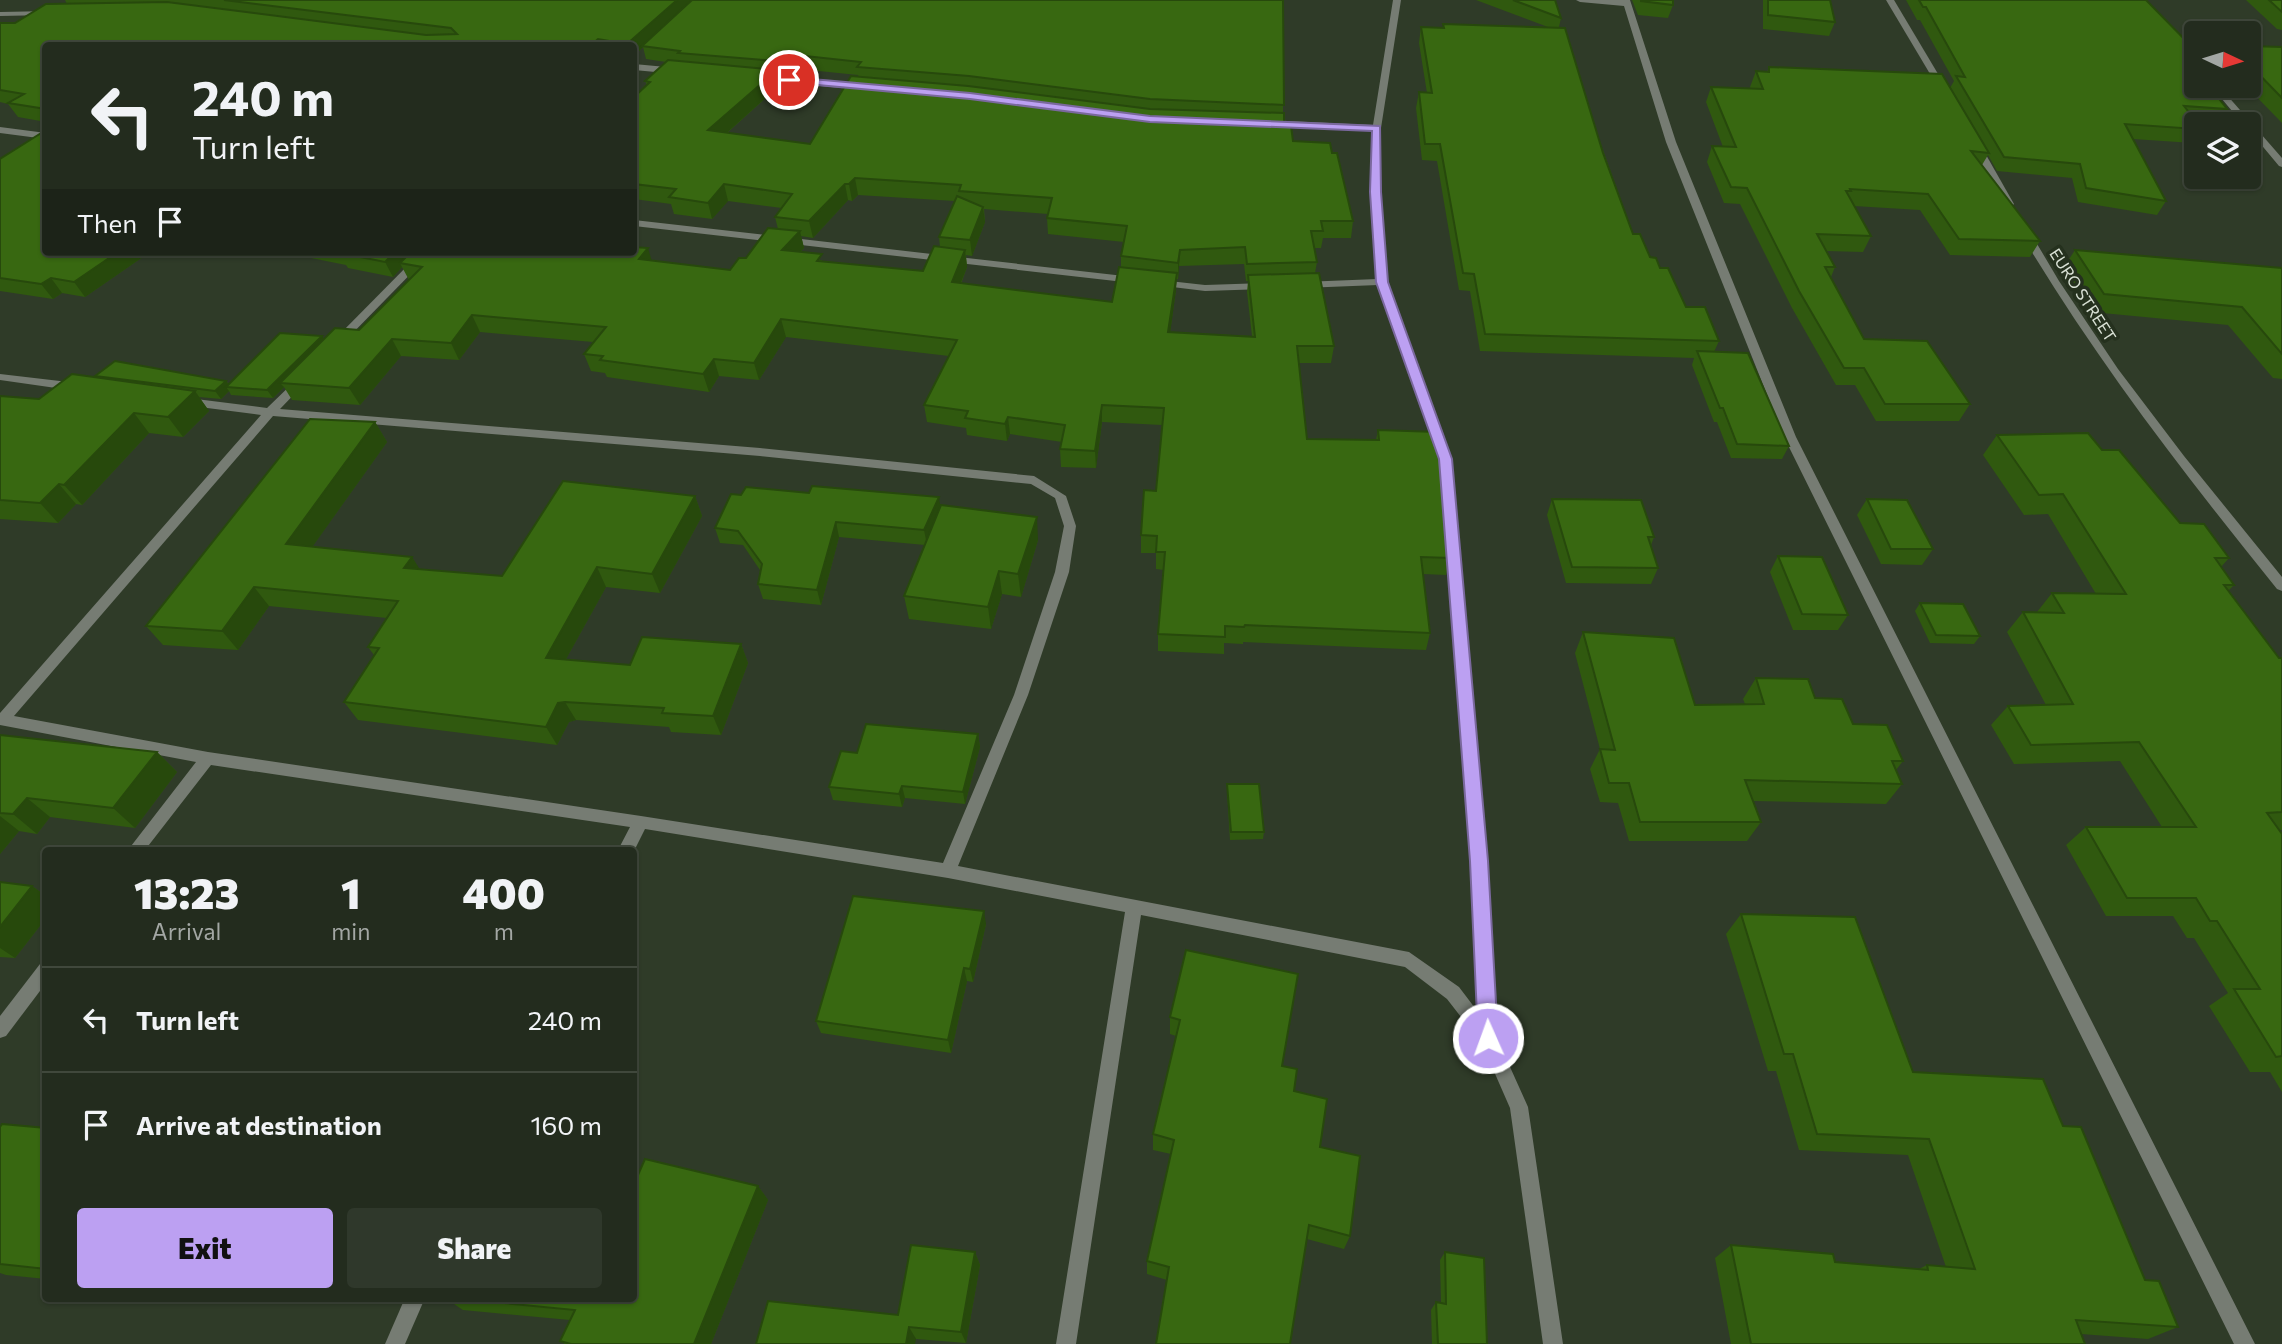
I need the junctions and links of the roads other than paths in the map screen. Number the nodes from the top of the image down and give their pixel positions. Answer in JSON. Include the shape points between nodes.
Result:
{"nodes":[{"id":1,"x":1397,"y":0,"type":"edge"},
{"id":2,"x":1580,"y":0,"type":"edge"},
{"id":3,"x":1890,"y":0,"type":"edge"},
{"id":4,"x":1627,"y":2,"type":"edge"},
{"id":5,"x":54,"y":13,"type":"edge"},
{"id":6,"x":0,"y":14,"type":"edge"},
{"id":7,"x":2169,"y":33,"type":"edge"},
{"id":8,"x":2178,"y":42,"type":"junction"},
{"id":9,"x":2184,"y":42,"type":"edge"},
{"id":10,"x":2184,"y":49,"type":"edge"},
{"id":11,"x":643,"y":53,"type":"edge"},
{"id":12,"x":637,"y":59,"type":"edge"},
{"id":13,"x":637,"y":67,"type":"edge"},
{"id":14,"x":687,"y":72,"type":"edge"},
{"id":15,"x":755,"y":77,"type":"edge"},
{"id":16,"x":876,"y":88,"type":"edge"},
{"id":17,"x":1947,"y":96,"type":"edge"},
{"id":18,"x":2225,"y":98,"type":"edge"},
{"id":19,"x":2237,"y":112,"type":"edge"},
{"id":20,"x":1257,"y":123,"type":"edge"},
{"id":21,"x":1377,"y":128,"type":"junction"},
{"id":22,"x":0,"y":130,"type":"edge"},
{"id":23,"x":1968,"y":133,"type":"edge"},
{"id":24,"x":42,"y":135,"type":"edge"},
{"id":25,"x":2261,"y":140,"type":"edge"},
{"id":26,"x":2282,"y":164,"type":"edge"},
{"id":27,"x":637,"y":223,"type":"edge"},
{"id":28,"x":422,"y":256,"type":"edge"},
{"id":29,"x":1382,"y":282,"type":"junction"},
{"id":30,"x":1273,"y":286,"type":"edge"},
{"id":31,"x":1287,"y":286,"type":"edge"},
{"id":32,"x":329,"y":352,"type":"edge"},
{"id":33,"x":309,"y":372,"type":"edge"},
{"id":34,"x":0,"y":377,"type":"edge"},
{"id":35,"x":94,"y":390,"type":"edge"},
{"id":36,"x":176,"y":400,"type":"edge"},
{"id":37,"x":270,"y":412,"type":"junction"},
{"id":38,"x":2282,"y":586,"type":"edge"},
{"id":39,"x":2,"y":719,"type":"edge"},
{"id":40,"x":208,"y":758,"type":"junction"},
{"id":41,"x":641,"y":822,"type":"junction"},
{"id":42,"x":138,"y":847,"type":"edge"},
{"id":43,"x":628,"y":847,"type":"edge"},
{"id":44,"x":948,"y":871,"type":"junction"},
{"id":45,"x":1134,"y":908,"type":"junction"},
{"id":46,"x":42,"y":974,"type":"edge"},
{"id":47,"x":0,"y":1030,"type":"edge"},
{"id":48,"x":1488,"y":1038,"type":"junction"},
{"id":49,"x":413,"y":1302,"type":"edge"},
{"id":50,"x":395,"y":1344,"type":"edge"},
{"id":51,"x":1066,"y":1344,"type":"edge"},
{"id":52,"x":1553,"y":1344,"type":"edge"},
{"id":53,"x":2245,"y":1344,"type":"edge"}],
"edges":[{"from":1,"to":21,"type":"street"},
{"from":2,"to":4,"type":"street"},
{"from":3,"to":17,"type":"street"},
{"from":4,"to":53,"type":"street","via":[[1671,142],[1790,437]]},
{"from":5,"to":6,"type":"street"},
{"from":7,"to":8,"type":"street"},
{"from":8,"to":9,"type":"street"},
{"from":8,"to":10,"type":"street"},
{"from":11,"to":12,"type":"street"},
{"from":13,"to":14,"type":"street"},
{"from":15,"to":16,"type":"street"},
{"from":18,"to":19,"type":"street"},
{"from":20,"to":21,"type":"street"},
{"from":21,"to":29,"type":"street","via":[[1375,192]]},
{"from":22,"to":24,"type":"street"},
{"from":23,"to":38,"type":"street","name":"EURO STREET","via":[[2065,302],[2185,467]]},
{"from":25,"to":26,"type":"street"},
{"from":27,"to":30,"type":"street","via":[[1205,288]]},
{"from":28,"to":32,"type":"street"},
{"from":29,"to":31,"type":"street"},
{"from":29,"to":48,"type":"street","via":[[1446,459],[1479,861]]},
{"from":33,"to":37,"type":"street"},
{"from":34,"to":35,"type":"street"},
{"from":36,"to":37,"type":"street"},
{"from":37,"to":39,"type":"street"},
{"from":37,"to":44,"type":"street","via":[[760,452],[1034,480],[1060,496],[1070,526],[1062,572],[1021,695]]},
{"from":39,"to":40,"type":"street"},
{"from":40,"to":41,"type":"street"},
{"from":40,"to":42,"type":"street"},
{"from":41,"to":43,"type":"street"},
{"from":41,"to":44,"type":"street"},
{"from":44,"to":45,"type":"street"},
{"from":45,"to":48,"type":"street","via":[[1409,960],[1453,993]]},
{"from":45,"to":51,"type":"street"},
{"from":46,"to":47,"type":"street"},
{"from":48,"to":52,"type":"street","via":[[1519,1107]]},
{"from":49,"to":50,"type":"street"}]}
